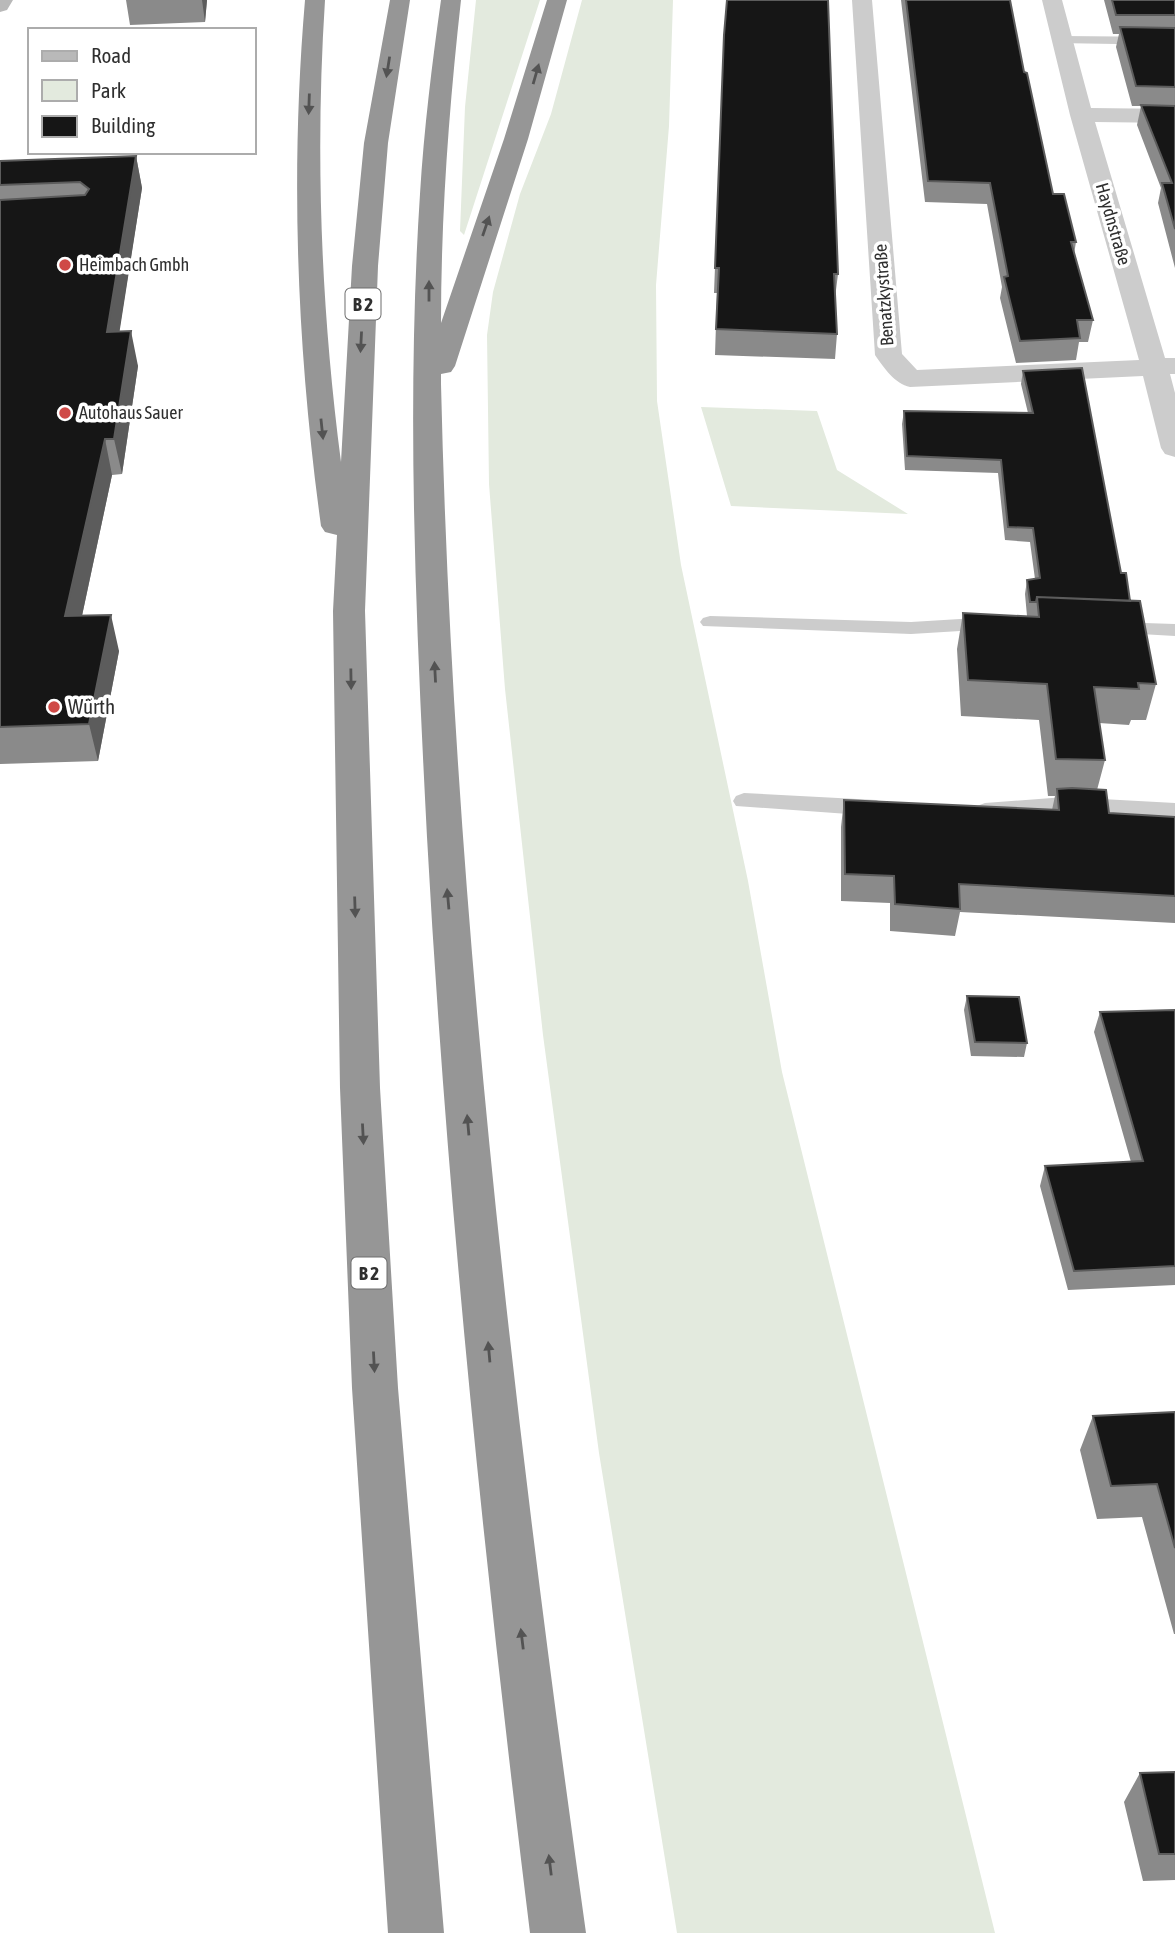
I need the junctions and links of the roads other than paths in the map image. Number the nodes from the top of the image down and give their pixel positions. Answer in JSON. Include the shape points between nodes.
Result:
{"nodes":[{"id":1,"x":3,"y":0,"type":"edge"},
{"id":2,"x":315,"y":0,"type":"edge"},
{"id":3,"x":400,"y":0,"type":"edge"},
{"id":4,"x":451,"y":0,"type":"edge"},
{"id":5,"x":557,"y":0,"type":"edge"},
{"id":6,"x":862,"y":0,"type":"edge"},
{"id":7,"x":1052,"y":0,"type":"edge"},
{"id":8,"x":0,"y":6,"type":"edge"},
{"id":9,"x":1062,"y":40,"type":"junction"},
{"id":10,"x":1175,"y":41,"type":"edge"},
{"id":11,"x":1081,"y":115,"type":"junction"},
{"id":12,"x":1175,"y":116,"type":"edge"},
{"id":13,"x":1165,"y":366,"type":"edge"},
{"id":14,"x":429,"y":408,"type":"junction"},
{"id":15,"x":1175,"y":448,"type":"edge"},
{"id":16,"x":349,"y":611,"type":"junction"},
{"id":17,"x":710,"y":622,"type":"dead end"},
{"id":18,"x":1009,"y":624,"type":"edge"},
{"id":19,"x":1092,"y":627,"type":"edge"},
{"id":20,"x":1175,"y":630,"type":"edge"},
{"id":21,"x":744,"y":801,"type":"dead end"},
{"id":22,"x":895,"y":809,"type":"edge"},
{"id":23,"x":1175,"y":811,"type":"edge"},
{"id":24,"x":965,"y":812,"type":"edge"},
{"id":25,"x":416,"y":1933,"type":"edge"},
{"id":26,"x":558,"y":1933,"type":"edge"}],
"edges":[{"from":1,"to":8,"type":"street"},
{"from":2,"to":16,"type":"highway","one_way":true,"via":[[308,254],[322,435]]},
{"from":3,"to":16,"type":"highway","number":"B 2","one_way":true,"via":[[376,143],[365,266]]},
{"from":14,"to":4,"type":"highway","one_way":true,"via":[[434,160]]},
{"from":14,"to":5,"type":"highway","one_way":true},
{"from":6,"to":13,"type":"street","name":"Benatzkystraße","via":[[889,355],[910,379]]},
{"from":7,"to":9,"type":"street","name":"Haydnstraße"},
{"from":9,"to":10,"type":"lane"},
{"from":9,"to":11,"type":"street","name":"Haydnstraße"},
{"from":11,"to":12,"type":"street"},
{"from":11,"to":13,"type":"street","name":"Haydnstraße"},
{"from":13,"to":15,"type":"street","name":"Haydnstraße"},
{"from":26,"to":14,"type":"highway","one_way":true,"via":[[496,1420],[447,893],[430,589]]},
{"from":16,"to":25,"type":"highway","number":"B 2","one_way":true,"via":[[360,1088],[373,1347]]},
{"from":17,"to":18,"type":"lane","via":[[911,628]]},
{"from":19,"to":20,"type":"lane"},
{"from":21,"to":22,"type":"lane"},
{"from":23,"to":24,"type":"lane","via":[[1065,806]]}]}
